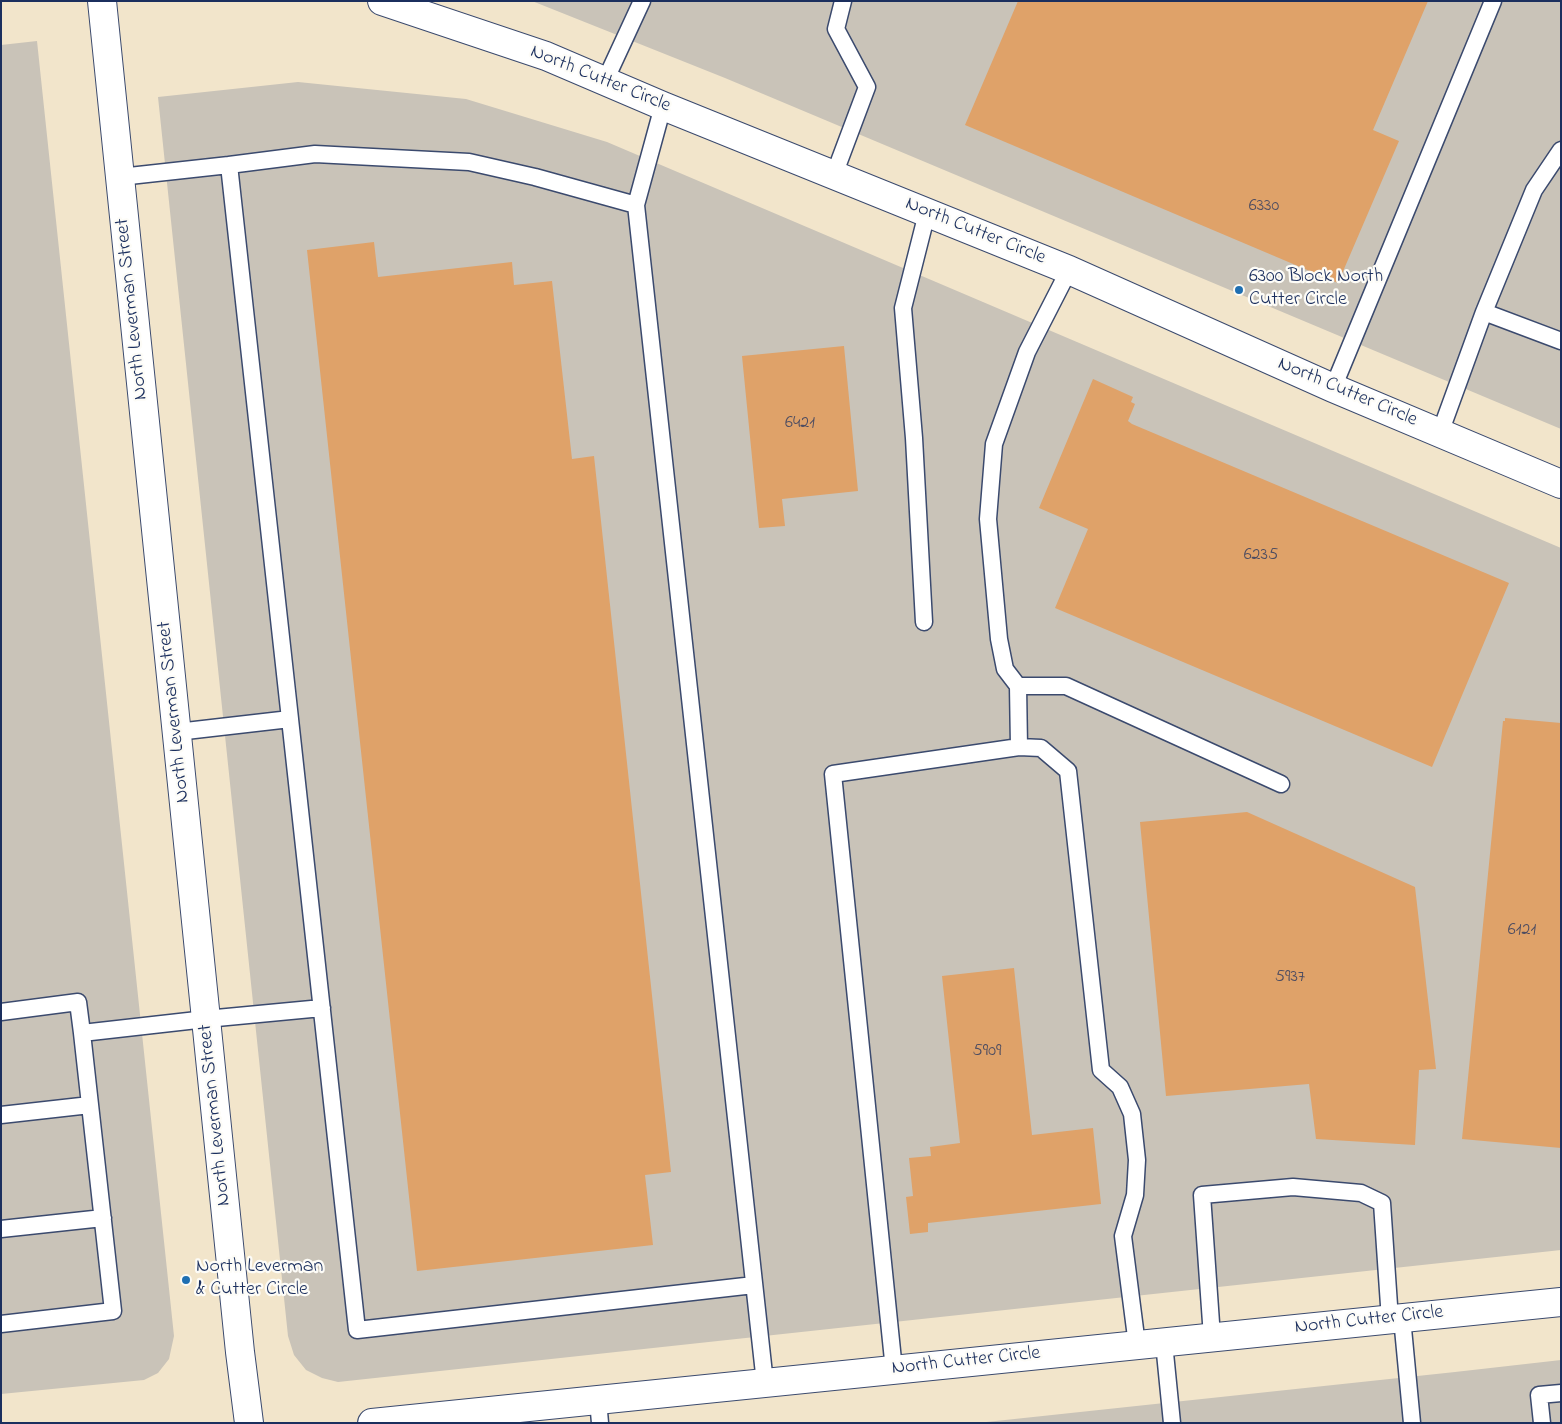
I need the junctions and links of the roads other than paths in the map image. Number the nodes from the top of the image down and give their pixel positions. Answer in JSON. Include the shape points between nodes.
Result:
{"nodes":[{"id":1,"x":102,"y":1,"type":"edge"},
{"id":2,"x":382,"y":1,"type":"edge"},
{"id":3,"x":642,"y":1,"type":"edge"},
{"id":4,"x":843,"y":1,"type":"edge"},
{"id":5,"x":1493,"y":1,"type":"edge"},
{"id":6,"x":605,"y":82,"type":"junction"},
{"id":7,"x":663,"y":106,"type":"junction"},
{"id":8,"x":1561,"y":150,"type":"edge"},
{"id":9,"x":229,"y":165,"type":"junction"},
{"id":10,"x":834,"y":175,"type":"junction"},
{"id":11,"x":120,"y":177,"type":"junction"},
{"id":12,"x":636,"y":205,"type":"junction"},
{"id":13,"x":927,"y":213,"type":"junction"},
{"id":14,"x":1069,"y":270,"type":"junction"},
{"id":15,"x":1484,"y":312,"type":"junction"},
{"id":16,"x":1561,"y":341,"type":"edge"},
{"id":17,"x":1333,"y":388,"type":"junction"},
{"id":18,"x":1440,"y":433,"type":"junction"},
{"id":19,"x":1561,"y":484,"type":"edge"},
{"id":20,"x":924,"y":622,"type":"dead end"},
{"id":21,"x":1018,"y":686,"type":"junction"},
{"id":22,"x":290,"y":720,"type":"junction"},
{"id":23,"x":177,"y":732,"type":"junction"},
{"id":24,"x":1019,"y":747,"type":"junction"},
{"id":25,"x":1281,"y":784,"type":"dead end"},
{"id":26,"x":322,"y":1008,"type":"junction"},
{"id":27,"x":1,"y":1012,"type":"edge"},
{"id":28,"x":206,"y":1019,"type":"junction"},
{"id":29,"x":82,"y":1033,"type":"junction"},
{"id":30,"x":90,"y":1105,"type":"junction"},
{"id":31,"x":1,"y":1115,"type":"edge"},
{"id":32,"x":103,"y":1218,"type":"junction"},
{"id":33,"x":1,"y":1229,"type":"edge"},
{"id":34,"x":754,"y":1285,"type":"junction"},
{"id":35,"x":1561,"y":1302,"type":"edge"},
{"id":36,"x":1396,"y":1319,"type":"junction"},
{"id":37,"x":1,"y":1324,"type":"edge"},
{"id":38,"x":1212,"y":1337,"type":"junction"},
{"id":39,"x":1150,"y":1344,"type":"junction"},
{"id":40,"x":894,"y":1370,"type":"junction"},
{"id":41,"x":765,"y":1383,"type":"junction"},
{"id":42,"x":1561,"y":1393,"type":"edge"},
{"id":43,"x":599,"y":1411,"type":"edge"},
{"id":44,"x":249,"y":1423,"type":"edge"},
{"id":45,"x":372,"y":1423,"type":"edge"},
{"id":46,"x":1172,"y":1423,"type":"edge"},
{"id":47,"x":1412,"y":1423,"type":"edge"},
{"id":48,"x":1542,"y":1423,"type":"edge"}],
"edges":[{"from":1,"to":11,"type":"street","name":"North Leverman Street"},
{"from":2,"to":6,"type":"street","name":"North Cutter Circle","via":[[546,56]]},
{"from":3,"to":6,"type":"lane"},
{"from":4,"to":10,"type":"lane","via":[[836,30],[867,87]]},
{"from":5,"to":17,"type":"lane"},
{"from":6,"to":7,"type":"street","name":"North Cutter Circle"},
{"from":7,"to":10,"type":"street","name":"North Cutter Circle"},
{"from":7,"to":12,"type":"lane"},
{"from":8,"to":15,"type":"lane","via":[[1534,190]]},
{"from":9,"to":11,"type":"lane"},
{"from":9,"to":12,"type":"lane","via":[[315,154],[469,162]]},
{"from":9,"to":22,"type":"lane"},
{"from":10,"to":13,"type":"street","name":"North Cutter Circle"},
{"from":11,"to":23,"type":"street","name":"North Leverman Street"},
{"from":12,"to":34,"type":"lane"},
{"from":13,"to":14,"type":"street","name":"North Cutter Circle"},
{"from":13,"to":20,"type":"lane","via":[[902,308],[914,438]]},
{"from":14,"to":17,"type":"street","name":"North Cutter Circle"},
{"from":14,"to":21,"type":"lane","via":[[1027,352],[994,444],[988,519],[999,638],[1005,669]]},
{"from":15,"to":16,"type":"lane"},
{"from":15,"to":18,"type":"lane"},
{"from":17,"to":18,"type":"street","name":"North Cutter Circle"},
{"from":18,"to":19,"type":"street","name":"North Cutter Circle"},
{"from":21,"to":24,"type":"lane"},
{"from":21,"to":25,"type":"lane","via":[[1066,686]]},
{"from":22,"to":23,"type":"lane"},
{"from":22,"to":26,"type":"lane"},
{"from":23,"to":28,"type":"street","name":"North Leverman Street"},
{"from":24,"to":39,"type":"lane","via":[[1041,748],[1068,771],[1101,1070],[1120,1087],[1132,1114],[1137,1160],[1135,1195],[1123,1236]]},
{"from":24,"to":40,"type":"lane","via":[[833,774]]},
{"from":26,"to":28,"type":"lane"},
{"from":26,"to":34,"type":"lane","via":[[357,1330]]},
{"from":27,"to":29,"type":"lane","via":[[78,1002]]},
{"from":28,"to":29,"type":"lane"},
{"from":28,"to":44,"type":"street","name":"North Leverman Street"},
{"from":29,"to":30,"type":"lane"},
{"from":30,"to":31,"type":"lane"},
{"from":30,"to":32,"type":"lane"},
{"from":32,"to":33,"type":"lane"},
{"from":32,"to":37,"type":"lane","via":[[113,1311]]},
{"from":34,"to":41,"type":"lane"},
{"from":35,"to":36,"type":"street","name":"North Cutter Circle"},
{"from":36,"to":38,"type":"street","name":"North Cutter Circle"},
{"from":36,"to":38,"type":"lane","via":[[1382,1203],[1361,1193],[1293,1188],[1202,1194]]},
{"from":36,"to":47,"type":"lane"},
{"from":38,"to":39,"type":"street","name":"North Cutter Circle"},
{"from":39,"to":40,"type":"street","name":"North Cutter Circle"},
{"from":39,"to":46,"type":"lane"},
{"from":40,"to":41,"type":"street","name":"North Cutter Circle"},
{"from":41,"to":43,"type":"street","name":"North Cutter Circle"},
{"from":42,"to":48,"type":"lane","via":[[1540,1395]]},
{"from":43,"to":45,"type":"street","name":"North Cutter Circle"}]}
